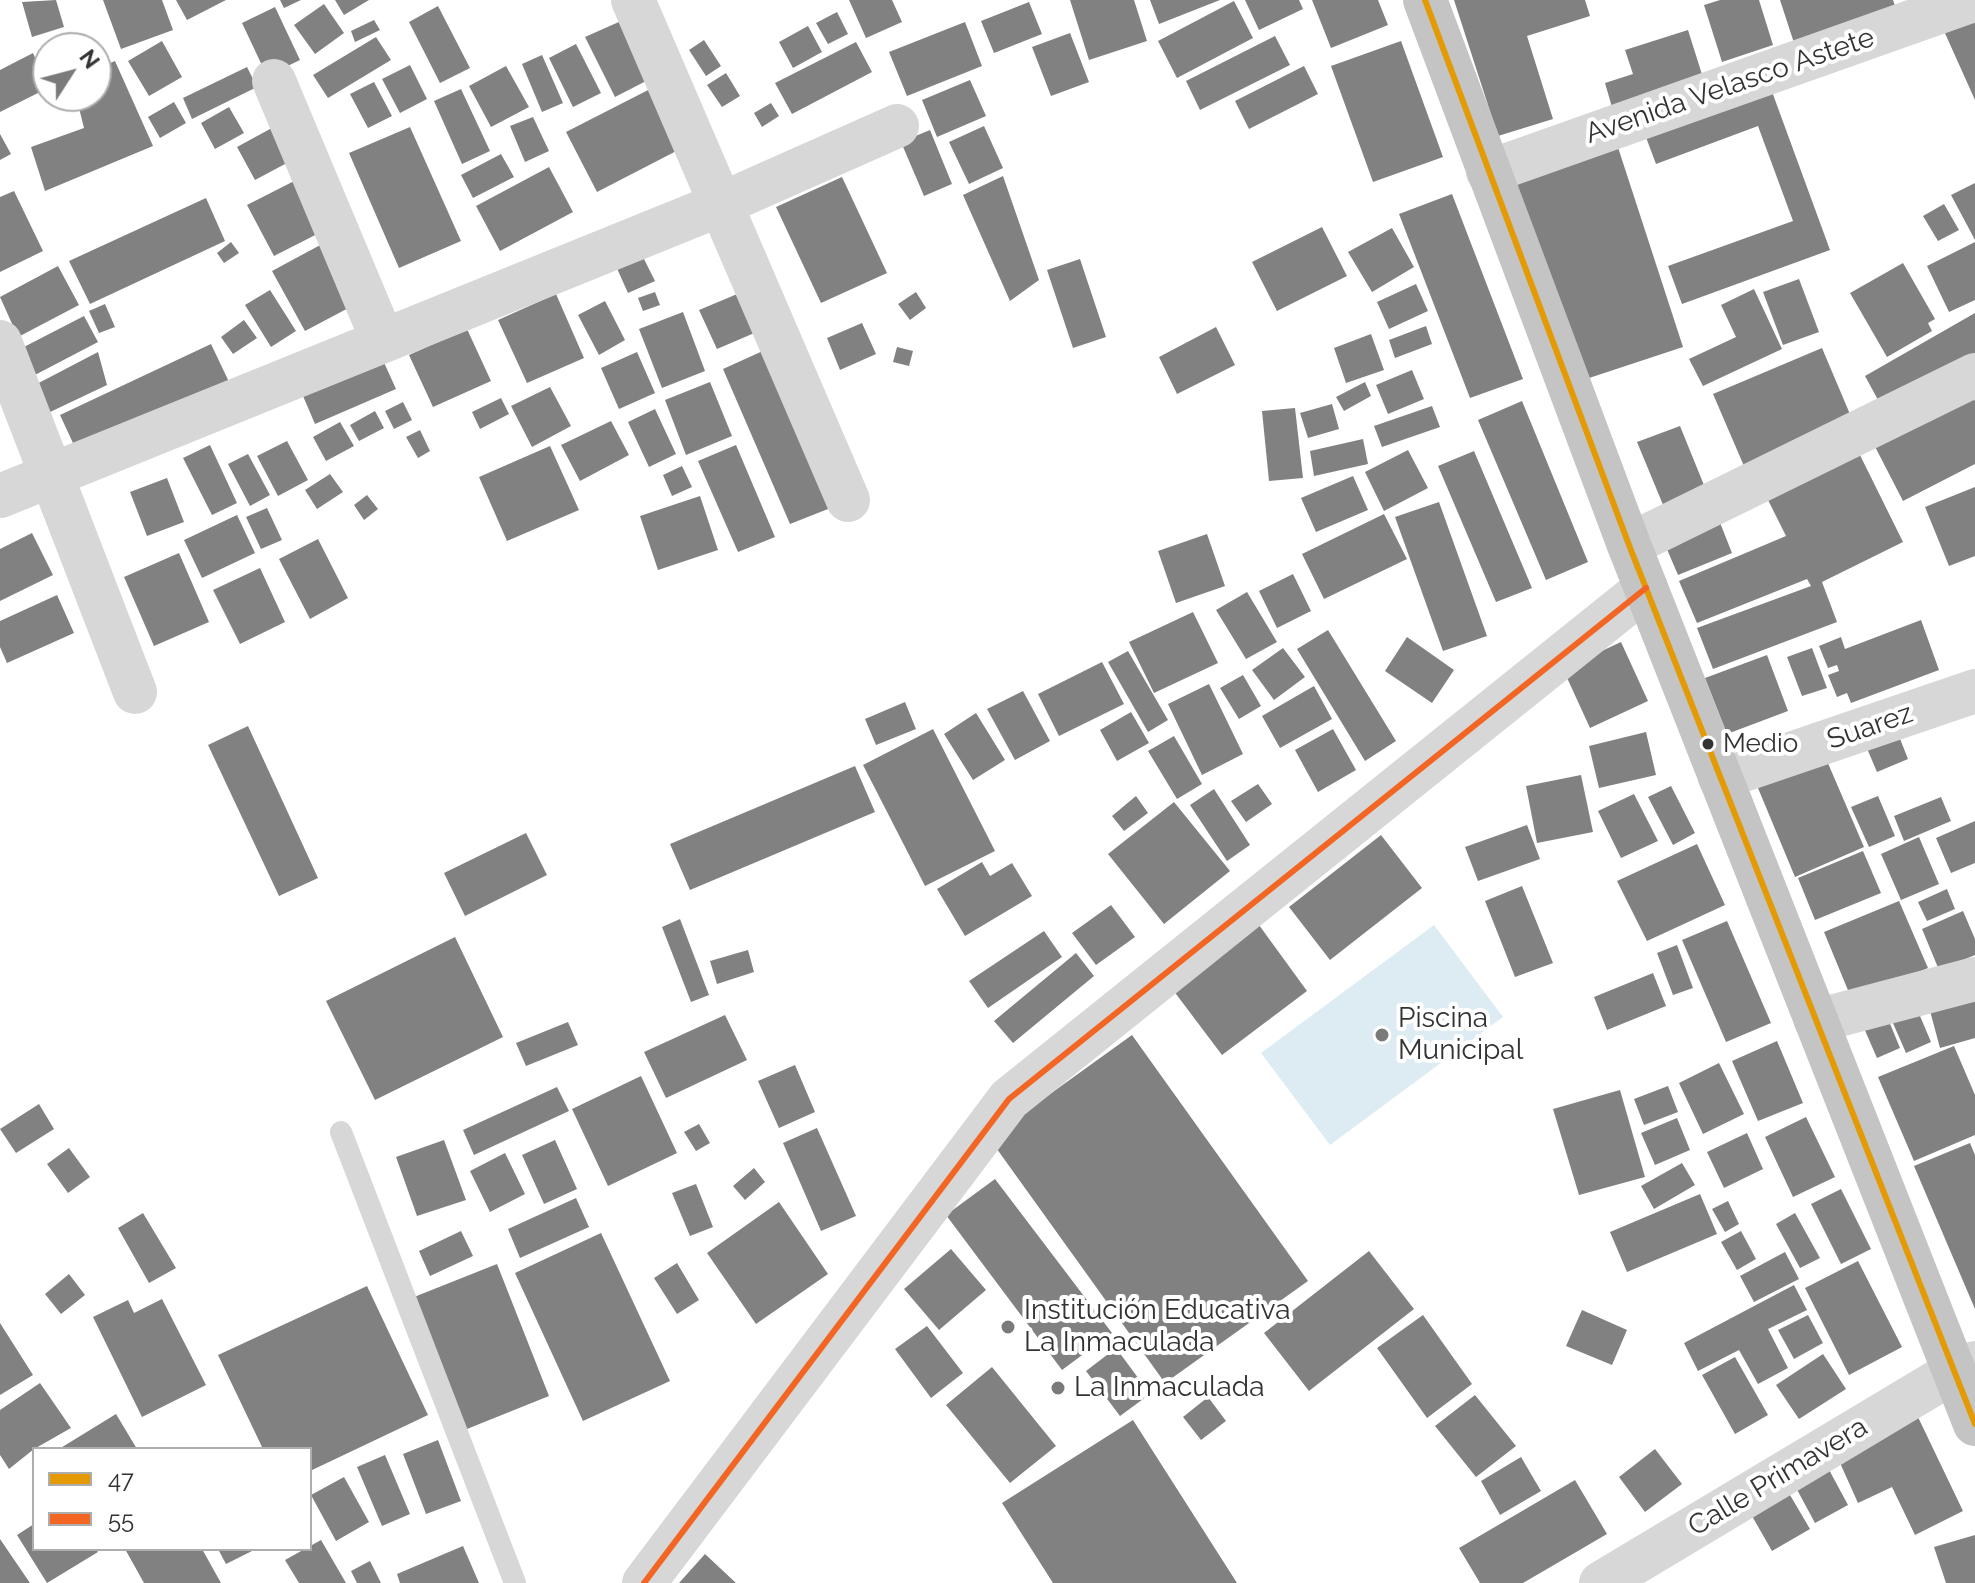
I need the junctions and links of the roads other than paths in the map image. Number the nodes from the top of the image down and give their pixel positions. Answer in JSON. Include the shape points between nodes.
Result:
{"nodes":[{"id":1,"x":633,"y":0,"type":"edge"},
{"id":2,"x":1425,"y":0,"type":"edge"},
{"id":3,"x":1973,"y":0,"type":"edge"},
{"id":4,"x":274,"y":81,"type":"dead end"},
{"id":5,"x":897,"y":126,"type":"dead end"},
{"id":6,"x":1488,"y":172,"type":"junction"},
{"id":7,"x":719,"y":205,"type":"junction"},
{"id":8,"x":383,"y":341,"type":"junction"},
{"id":9,"x":0,"y":342,"type":"edge"},
{"id":10,"x":1975,"y":375,"type":"edge"},
{"id":11,"x":54,"y":474,"type":"junction"},
{"id":12,"x":0,"y":496,"type":"edge"},
{"id":13,"x":848,"y":500,"type":"dead end"},
{"id":14,"x":1629,"y":545,"type":"junction"},
{"id":15,"x":1646,"y":588,"type":"junction"},
{"id":16,"x":1975,"y":691,"type":"edge"},
{"id":17,"x":135,"y":692,"type":"dead end"},
{"id":18,"x":1720,"y":778,"type":"junction"},
{"id":19,"x":1975,"y":979,"type":"edge"},
{"id":20,"x":1816,"y":1021,"type":"junction"},
{"id":21,"x":341,"y":1132,"type":"dead end"},
{"id":22,"x":1965,"y":1367,"type":"edge"},
{"id":23,"x":1975,"y":1424,"type":"edge"},
{"id":24,"x":515,"y":1583,"type":"edge"},
{"id":25,"x":644,"y":1583,"type":"edge"},
{"id":26,"x":1601,"y":1583,"type":"edge"}],
"edges":[{"from":1,"to":7,"type":"street"},
{"from":2,"to":6,"type":"highway"},
{"from":3,"to":6,"type":"street","name":"Avenida Velasco Astete"},
{"from":4,"to":8,"type":"street"},
{"from":5,"to":7,"type":"street"},
{"from":6,"to":14,"type":"highway"},
{"from":7,"to":8,"type":"street"},
{"from":7,"to":13,"type":"street"},
{"from":8,"to":11,"type":"street"},
{"from":9,"to":11,"type":"street"},
{"from":10,"to":14,"type":"street"},
{"from":11,"to":12,"type":"street"},
{"from":11,"to":17,"type":"street"},
{"from":14,"to":15,"type":"highway"},
{"from":15,"to":18,"type":"highway"},
{"from":15,"to":25,"type":"street","via":[[1009,1099]]},
{"from":16,"to":18,"type":"street","name":"Suarez"},
{"from":18,"to":20,"type":"highway"},
{"from":19,"to":20,"type":"street"},
{"from":20,"to":22,"type":"highway"},
{"from":21,"to":24,"type":"lane"},
{"from":22,"to":23,"type":"highway"},
{"from":22,"to":26,"type":"street","name":"Calle Primavera"}]}
